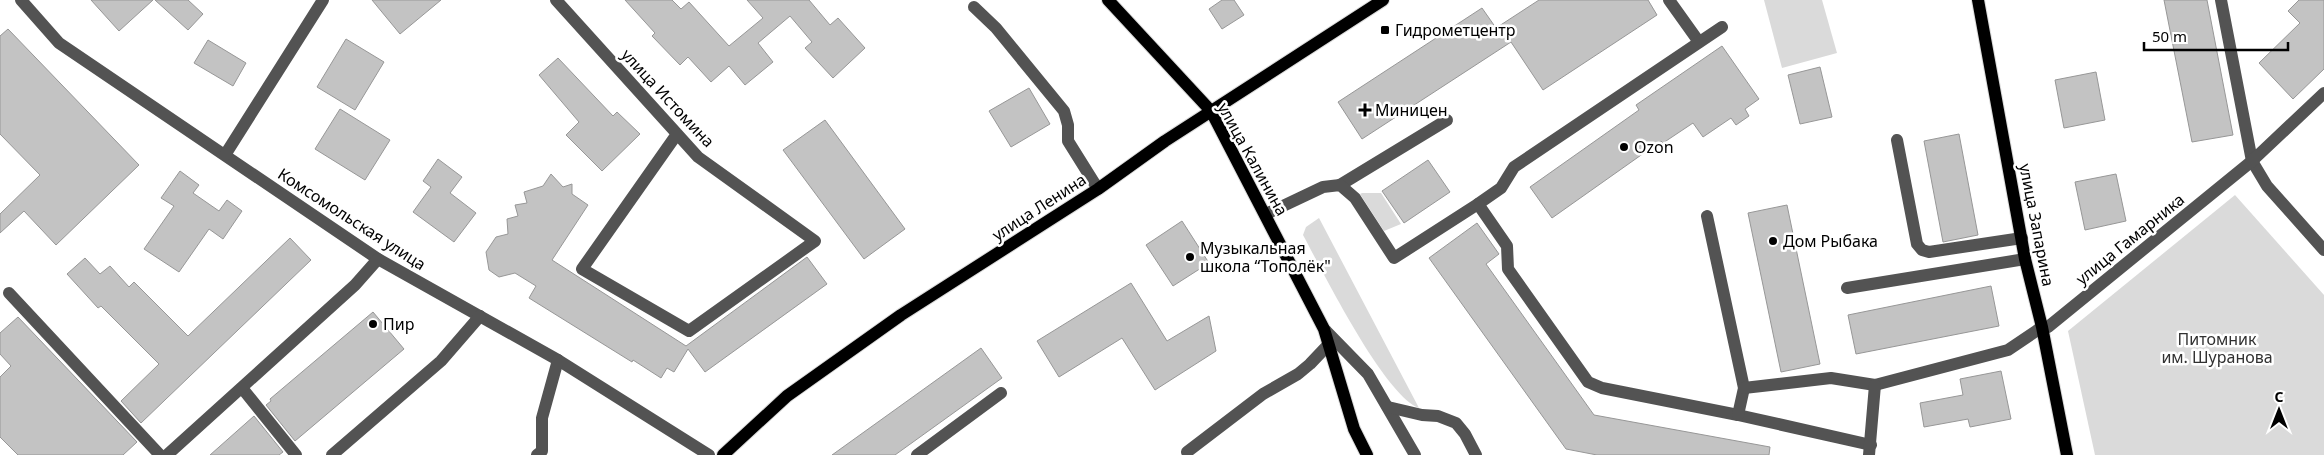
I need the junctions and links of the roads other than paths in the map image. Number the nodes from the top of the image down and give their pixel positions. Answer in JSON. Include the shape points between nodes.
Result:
{"nodes":[{"id":1,"x":20,"y":0,"type":"edge"},
{"id":2,"x":323,"y":0,"type":"edge"},
{"id":3,"x":556,"y":0,"type":"edge"},
{"id":4,"x":1108,"y":0,"type":"edge"},
{"id":5,"x":1383,"y":0,"type":"edge"},
{"id":6,"x":1669,"y":0,"type":"edge"},
{"id":7,"x":1979,"y":0,"type":"edge"},
{"id":8,"x":2221,"y":0,"type":"edge"},
{"id":9,"x":974,"y":7,"type":"dead end"},
{"id":10,"x":1722,"y":27,"type":"dead end"},
{"id":11,"x":1699,"y":42,"type":"junction"},
{"id":12,"x":2324,"y":93,"type":"edge"},
{"id":13,"x":1211,"y":111,"type":"junction"},
{"id":14,"x":1447,"y":120,"type":"dead end"},
{"id":15,"x":678,"y":134,"type":"junction"},
{"id":16,"x":1897,"y":140,"type":"dead end"},
{"id":17,"x":225,"y":155,"type":"junction"},
{"id":18,"x":2252,"y":161,"type":"junction"},
{"id":19,"x":1340,"y":185,"type":"junction"},
{"id":20,"x":1098,"y":189,"type":"junction"},
{"id":21,"x":1478,"y":204,"type":"junction"},
{"id":22,"x":1266,"y":214,"type":"junction"},
{"id":23,"x":1707,"y":216,"type":"dead end"},
{"id":24,"x":2022,"y":238,"type":"junction"},
{"id":25,"x":2324,"y":250,"type":"edge"},
{"id":26,"x":378,"y":259,"type":"junction"},
{"id":27,"x":2026,"y":259,"type":"junction"},
{"id":28,"x":1847,"y":288,"type":"dead end"},
{"id":29,"x":9,"y":293,"type":"dead end"},
{"id":30,"x":480,"y":316,"type":"junction"},
{"id":31,"x":2042,"y":327,"type":"junction"},
{"id":32,"x":1324,"y":329,"type":"junction"},
{"id":33,"x":1328,"y":344,"type":"junction"},
{"id":34,"x":558,"y":360,"type":"junction"},
{"id":35,"x":1875,"y":385,"type":"junction"},
{"id":36,"x":242,"y":388,"type":"junction"},
{"id":37,"x":1744,"y":388,"type":"junction"},
{"id":38,"x":1001,"y":393,"type":"dead end"},
{"id":39,"x":1388,"y":406,"type":"junction"},
{"id":40,"x":1738,"y":415,"type":"junction"},
{"id":41,"x":1870,"y":450,"type":"edge"},
{"id":42,"x":1187,"y":452,"type":"dead end"},
{"id":43,"x":160,"y":455,"type":"edge"},
{"id":44,"x":167,"y":455,"type":"edge"},
{"id":45,"x":296,"y":455,"type":"edge"},
{"id":46,"x":332,"y":455,"type":"edge"},
{"id":47,"x":537,"y":455,"type":"edge"},
{"id":48,"x":709,"y":455,"type":"edge"},
{"id":49,"x":723,"y":455,"type":"edge"},
{"id":50,"x":917,"y":455,"type":"edge"},
{"id":51,"x":1367,"y":455,"type":"edge"},
{"id":52,"x":1415,"y":455,"type":"edge"},
{"id":53,"x":1476,"y":455,"type":"edge"},
{"id":54,"x":2067,"y":455,"type":"edge"}],
"edges":[{"from":1,"to":17,"type":"street","name":"Комсомольская улица","via":[[59,43]]},
{"from":2,"to":17,"type":"street"},
{"from":3,"to":15,"type":"street","name":"улица Истомина"},
{"from":4,"to":13,"type":"main road","name":"улица Калинина"},
{"from":5,"to":13,"type":"main road","name":"улица Ленина"},
{"from":6,"to":11,"type":"street"},
{"from":7,"to":24,"type":"main road","name":"улица Запарина"},
{"from":8,"to":18,"type":"street"},
{"from":9,"to":20,"type":"street","via":[[996,28],[1064,111],[1068,141]]},
{"from":10,"to":11,"type":"street"},
{"from":11,"to":21,"type":"street","via":[[1514,167],[1501,188]]},
{"from":12,"to":18,"type":"street","name":"улица Гамарника"},
{"from":13,"to":20,"type":"main road","name":"улица Ленина"},
{"from":13,"to":22,"type":"main road","name":"улица Калинина"},
{"from":14,"to":19,"type":"street"},
{"from":15,"to":15,"type":"street","name":"улица Истомина","via":[[698,157],[815,241],[689,330],[582,269]]},
{"from":16,"to":24,"type":"street","via":[[1916,244],[1922,250],[1929,252]]},
{"from":17,"to":26,"type":"street","name":"Комсомольская улица"},
{"from":18,"to":25,"type":"street","via":[[2267,186]]},
{"from":18,"to":31,"type":"street","name":"улица Гамарника","via":[[2048,327]]},
{"from":19,"to":21,"type":"street","via":[[1355,198],[1394,258]]},
{"from":19,"to":22,"type":"street","via":[[1323,187]]},
{"from":20,"to":49,"type":"main road","name":"улица Ленина","via":[[901,315],[787,396]]},
{"from":21,"to":40,"type":"street","via":[[1507,246],[1508,269],[1588,382],[1602,388]]},
{"from":22,"to":32,"type":"main road","name":"улица Калинина"},
{"from":23,"to":37,"type":"street"},
{"from":24,"to":27,"type":"main road","name":"улица Запарина"},
{"from":26,"to":30,"type":"street","name":"Комсомольская улица"},
{"from":26,"to":36,"type":"street"},
{"from":27,"to":28,"type":"street"},
{"from":27,"to":31,"type":"main road","name":"улица Запарина"},
{"from":29,"to":43,"type":"street"},
{"from":30,"to":34,"type":"street","name":"Комсомольская улица"},
{"from":30,"to":46,"type":"street","via":[[441,361]]},
{"from":31,"to":35,"type":"street","name":"улица Гамарника","via":[[2008,350]]},
{"from":31,"to":54,"type":"main road","name":"улица Запарина"},
{"from":32,"to":33,"type":"main road","name":"улица Калинина"},
{"from":32,"to":39,"type":"street","name":"улица Калинина","via":[[1368,374]]},
{"from":33,"to":42,"type":"street","via":[[1304,369],[1263,394]]},
{"from":33,"to":51,"type":"main road","name":"улица Калинина","via":[[1354,429]]},
{"from":34,"to":47,"type":"street","via":[[542,418],[542,451]]},
{"from":34,"to":48,"type":"street","name":"Комсомольская улица"},
{"from":35,"to":37,"type":"street","via":[[1831,378]]},
{"from":35,"to":41,"type":"street"},
{"from":36,"to":44,"type":"street"},
{"from":36,"to":45,"type":"street"},
{"from":37,"to":40,"type":"street"},
{"from":38,"to":50,"type":"street"},
{"from":39,"to":52,"type":"street","name":"улица Калинина"},
{"from":39,"to":53,"type":"street","via":[[1456,423]]},
{"from":40,"to":41,"type":"street"}]}
